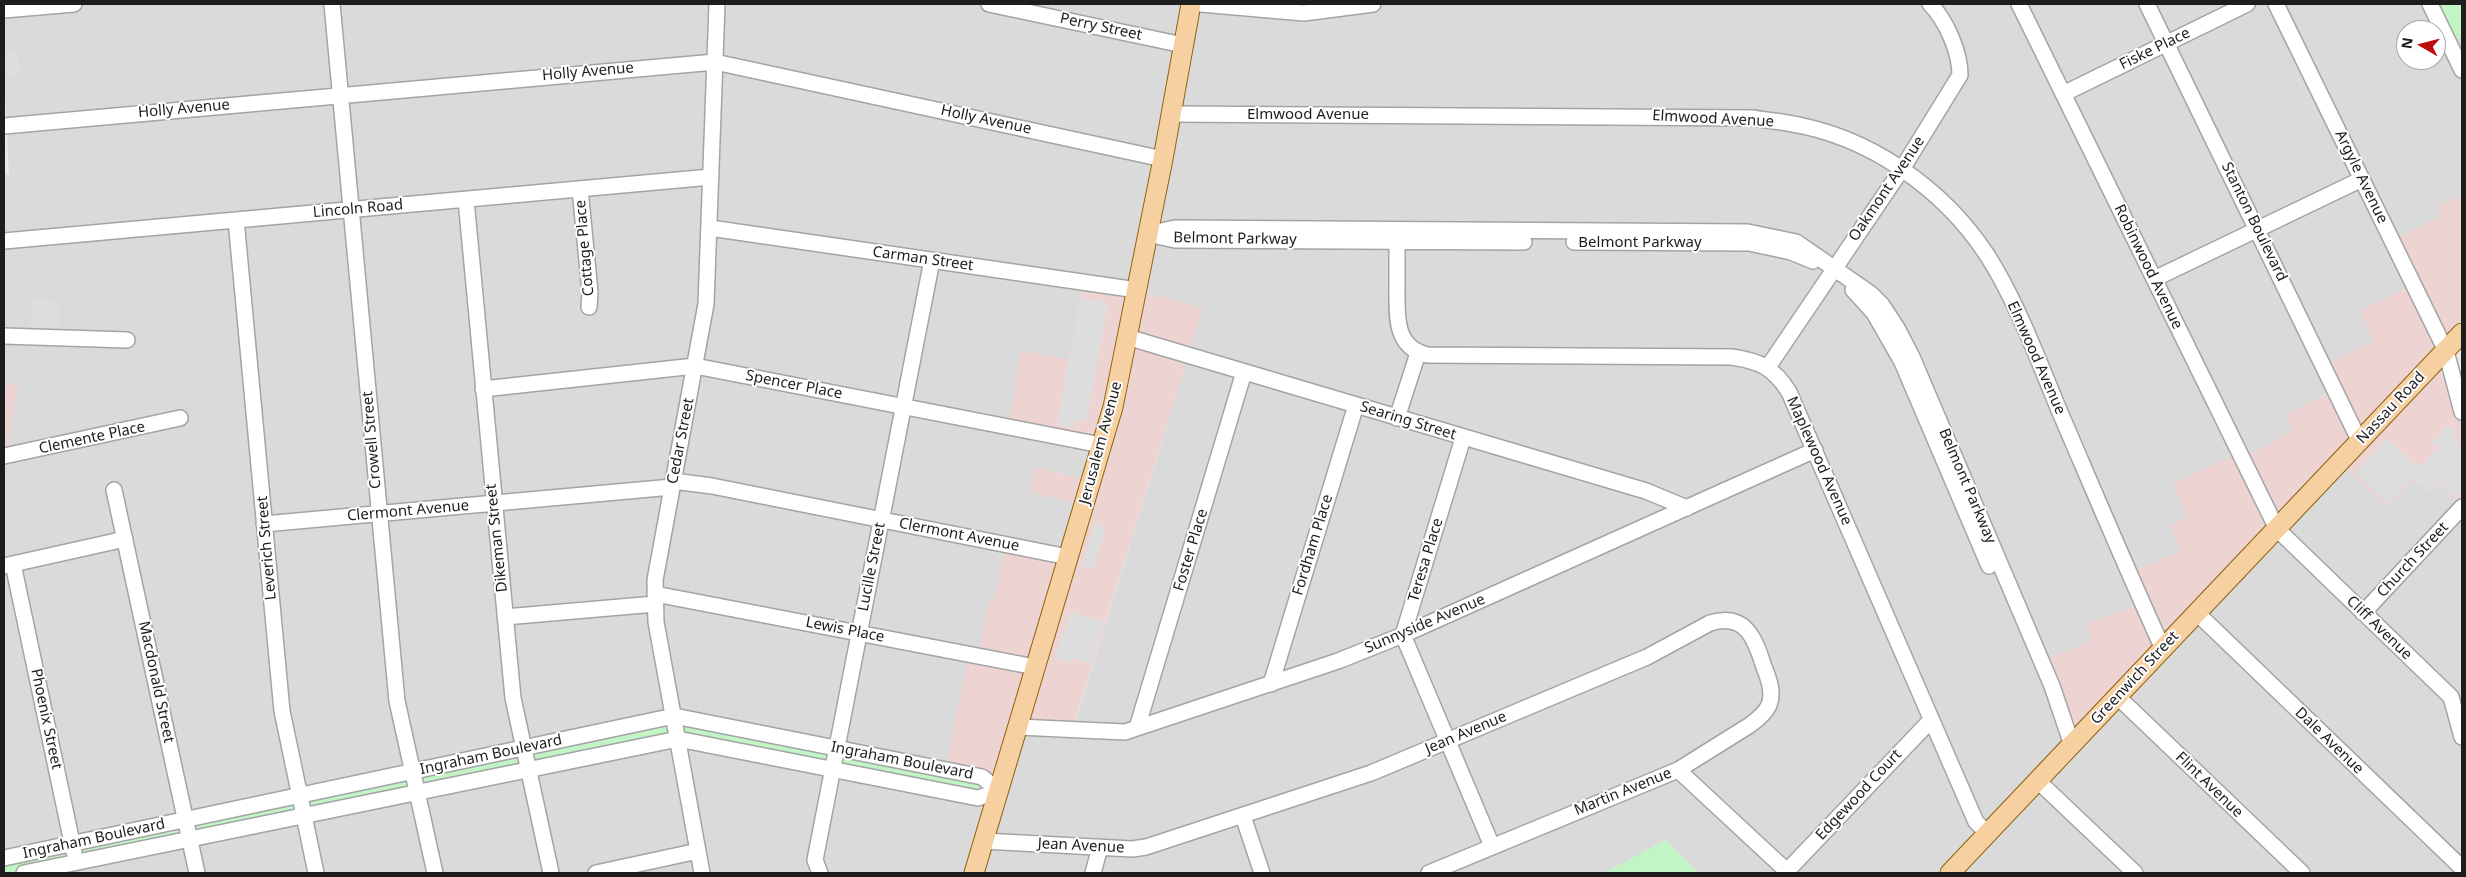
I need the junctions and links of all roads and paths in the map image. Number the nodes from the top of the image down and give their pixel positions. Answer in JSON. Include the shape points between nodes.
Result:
{"nodes":[{"id":1,"x":74,"y":4,"type":"edge"},
{"id":2,"x":332,"y":4,"type":"edge"},
{"id":3,"x":717,"y":4,"type":"edge"},
{"id":4,"x":989,"y":4,"type":"edge"},
{"id":5,"x":1192,"y":4,"type":"edge"},
{"id":6,"x":1201,"y":4,"type":"edge"},
{"id":7,"x":1372,"y":4,"type":"edge"},
{"id":8,"x":1930,"y":4,"type":"edge"},
{"id":9,"x":2019,"y":4,"type":"edge"},
{"id":10,"x":2148,"y":4,"type":"edge"},
{"id":11,"x":2247,"y":4,"type":"edge"},
{"id":12,"x":2276,"y":4,"type":"edge"},
{"id":13,"x":2430,"y":4,"type":"edge"},
{"id":14,"x":4,"y":10,"type":"edge"},
{"id":15,"x":2167,"y":43,"type":"junction"},
{"id":16,"x":1184,"y":45,"type":"junction"},
{"id":17,"x":715,"y":62,"type":"junction"},
{"id":18,"x":2462,"y":70,"type":"edge"},
{"id":19,"x":2063,"y":94,"type":"junction"},
{"id":20,"x":340,"y":95,"type":"junction"},
{"id":21,"x":1172,"y":114,"type":"junction"},
{"id":22,"x":4,"y":126,"type":"edge"},
{"id":23,"x":1163,"y":159,"type":"junction"},
{"id":24,"x":1902,"y":169,"type":"junction"},
{"id":25,"x":711,"y":177,"type":"junction"},
{"id":26,"x":2362,"y":179,"type":"junction"},
{"id":27,"x":580,"y":189,"type":"junction"},
{"id":28,"x":466,"y":200,"type":"junction"},
{"id":29,"x":350,"y":210,"type":"junction"},
{"id":30,"x":236,"y":220,"type":"junction"},
{"id":31,"x":710,"y":228,"type":"junction"},
{"id":32,"x":2258,"y":229,"type":"junction"},
{"id":33,"x":1148,"y":234,"type":"junction"},
{"id":34,"x":1397,"y":236,"type":"junction"},
{"id":35,"x":4,"y":241,"type":"edge"},
{"id":36,"x":932,"y":260,"type":"junction"},
{"id":37,"x":1834,"y":268,"type":"junction"},
{"id":38,"x":2154,"y":279,"type":"junction"},
{"id":39,"x":1137,"y":290,"type":"junction"},
{"id":40,"x":589,"y":308,"type":"dead end"},
{"id":41,"x":2462,"y":333,"type":"edge"},
{"id":42,"x":4,"y":336,"type":"edge"},
{"id":43,"x":1127,"y":337,"type":"junction"},
{"id":44,"x":127,"y":340,"type":"dead end"},
{"id":45,"x":2446,"y":351,"type":"junction"},
{"id":46,"x":1418,"y":353,"type":"junction"},
{"id":47,"x":696,"y":366,"type":"junction"},
{"id":48,"x":1768,"y":367,"type":"junction"},
{"id":49,"x":1244,"y":372,"type":"junction"},
{"id":50,"x":483,"y":389,"type":"junction"},
{"id":51,"x":1356,"y":405,"type":"junction"},
{"id":52,"x":903,"y":406,"type":"junction"},
{"id":53,"x":2462,"y":412,"type":"edge"},
{"id":54,"x":180,"y":418,"type":"dead end"},
{"id":55,"x":1397,"y":418,"type":"junction"},
{"id":56,"x":1463,"y":438,"type":"junction"},
{"id":57,"x":2360,"y":442,"type":"junction"},
{"id":58,"x":1101,"y":445,"type":"junction"},
{"id":59,"x":1815,"y":450,"type":"junction"},
{"id":60,"x":4,"y":456,"type":"edge"},
{"id":61,"x":672,"y":484,"type":"junction"},
{"id":62,"x":2320,"y":484,"type":"joint"},
{"id":63,"x":114,"y":490,"type":"dead end"},
{"id":64,"x":1646,"y":491,"type":"junction"},
{"id":65,"x":494,"y":503,"type":"junction"},
{"id":66,"x":2462,"y":507,"type":"edge"},
{"id":67,"x":1687,"y":508,"type":"junction"},
{"id":68,"x":379,"y":514,"type":"junction"},
{"id":69,"x":881,"y":520,"type":"junction"},
{"id":70,"x":264,"y":524,"type":"junction"},
{"id":71,"x":1646,"y":526,"type":"junction"},
{"id":72,"x":2277,"y":529,"type":"junction"},
{"id":73,"x":125,"y":539,"type":"junction"},
{"id":74,"x":1068,"y":557,"type":"junction"},
{"id":75,"x":8,"y":565,"type":"edge"},
{"id":76,"x":655,"y":599,"type":"junction"},
{"id":77,"x":2197,"y":613,"type":"junction"},
{"id":78,"x":2363,"y":613,"type":"junction"},
{"id":79,"x":505,"y":617,"type":"junction"},
{"id":80,"x":859,"y":633,"type":"junction"},
{"id":81,"x":1403,"y":635,"type":"junction"},
{"id":82,"x":2163,"y":649,"type":"junction"},
{"id":83,"x":1035,"y":667,"type":"junction"},
{"id":84,"x":1271,"y":684,"type":"junction"},
{"id":85,"x":2118,"y":697,"type":"junction"},
{"id":86,"x":674,"y":716,"type":"junction"},
{"id":87,"x":1932,"y":720,"type":"junction"},
{"id":88,"x":1018,"y":727,"type":"junction"},
{"id":89,"x":1137,"y":728,"type":"junction"},
{"id":90,"x":2462,"y":737,"type":"edge"},
{"id":91,"x":678,"y":739,"type":"junction"},
{"id":92,"x":1448,"y":741,"type":"junction"},
{"id":93,"x":2072,"y":745,"type":"junction"},
{"id":94,"x":524,"y":748,"type":"junction"},
{"id":95,"x":837,"y":748,"type":"junction"},
{"id":96,"x":528,"y":769,"type":"junction"},
{"id":97,"x":833,"y":769,"type":"junction"},
{"id":98,"x":1678,"y":770,"type":"junction"},
{"id":99,"x":412,"y":772,"type":"junction"},
{"id":100,"x":2038,"y":781,"type":"junction"},
{"id":101,"x":998,"y":791,"type":"junction"},
{"id":102,"x":418,"y":792,"type":"junction"},
{"id":103,"x":300,"y":797,"type":"junction"},
{"id":104,"x":304,"y":816,"type":"junction"},
{"id":105,"x":1243,"y":816,"type":"junction"},
{"id":106,"x":186,"y":820,"type":"junction"},
{"id":107,"x":1989,"y":834,"type":"junction"},
{"id":108,"x":190,"y":840,"type":"junction"},
{"id":109,"x":984,"y":841,"type":"junction"},
{"id":110,"x":72,"y":844,"type":"junction"},
{"id":111,"x":1492,"y":846,"type":"junction"},
{"id":112,"x":1100,"y":847,"type":"junction"},
{"id":113,"x":698,"y":851,"type":"junction"},
{"id":114,"x":4,"y":858,"type":"edge"},
{"id":115,"x":78,"y":868,"type":"edge"},
{"id":116,"x":2462,"y":868,"type":"edge"},
{"id":117,"x":1959,"y":870,"type":"edge"},
{"id":118,"x":1788,"y":872,"type":"edge"},
{"id":119,"x":24,"y":873,"type":"edge"},
{"id":120,"x":197,"y":873,"type":"edge"},
{"id":121,"x":316,"y":873,"type":"edge"},
{"id":122,"x":435,"y":873,"type":"edge"},
{"id":123,"x":551,"y":873,"type":"edge"},
{"id":124,"x":596,"y":873,"type":"edge"},
{"id":125,"x":702,"y":873,"type":"edge"},
{"id":126,"x":820,"y":873,"type":"edge"},
{"id":127,"x":974,"y":873,"type":"edge"},
{"id":128,"x":1093,"y":873,"type":"edge"},
{"id":129,"x":1262,"y":873,"type":"edge"},
{"id":130,"x":1429,"y":873,"type":"edge"},
{"id":131,"x":2134,"y":873,"type":"edge"},
{"id":132,"x":2302,"y":873,"type":"edge"}],
"edges":[{"from":1,"to":14,"type":"street"},
{"from":2,"to":20,"type":"street","name":"Crowell Street"},
{"from":3,"to":17,"type":"street","name":"Cedar Street"},
{"from":4,"to":16,"type":"street","name":"Perry Street"},
{"from":5,"to":16,"type":"main road","name":"Jerusalem Avenue"},
{"from":6,"to":7,"type":"street","via":[[1304,13]]},
{"from":8,"to":24,"type":"street","name":"Oakmont Avenue","via":[[1940,14],[1960,64],[1960,75]]},
{"from":9,"to":19,"type":"street","name":"Robinwood Avenue"},
{"from":10,"to":15,"type":"street","name":"Stanton Boulevard"},
{"from":11,"to":15,"type":"street","name":"Fiske Place"},
{"from":12,"to":26,"type":"street","name":"Argyle Avenue"},
{"from":13,"to":18,"type":"street"},
{"from":15,"to":19,"type":"street","name":"Fiske Place"},
{"from":15,"to":32,"type":"street","name":"Stanton Boulevard"},
{"from":16,"to":21,"type":"main road","name":"Jerusalem Avenue"},
{"from":17,"to":20,"type":"street","name":"Holly Avenue"},
{"from":17,"to":23,"type":"street","name":"Holly Avenue"},
{"from":17,"to":25,"type":"street","name":"Cedar Street"},
{"from":19,"to":38,"type":"street","name":"Robinwood Avenue"},
{"from":20,"to":22,"type":"street","name":"Holly Avenue"},
{"from":20,"to":29,"type":"street","name":"Crowell Street"},
{"from":21,"to":23,"type":"main road","name":"Jerusalem Avenue"},
{"from":21,"to":24,"type":"street","name":"Elmwood Avenue","via":[[1754,118],[1803,126],[1841,138]]},
{"from":23,"to":33,"type":"main road","name":"Jerusalem Avenue"},
{"from":24,"to":37,"type":"street","name":"Oakmont Avenue"},
{"from":24,"to":82,"type":"street","name":"Elmwood Avenue","via":[[1955,214],[1995,268]]},
{"from":25,"to":27,"type":"street","name":"Lincoln Road"},
{"from":25,"to":31,"type":"street","name":"Cedar Street"},
{"from":26,"to":32,"type":"street"},
{"from":26,"to":45,"type":"street","name":"Argyle Avenue"},
{"from":27,"to":28,"type":"street","name":"Lincoln Road"},
{"from":27,"to":40,"type":"street","name":"Cottage Place"},
{"from":28,"to":29,"type":"street","name":"Lincoln Road"},
{"from":28,"to":50,"type":"street","name":"Dikeman Street"},
{"from":29,"to":30,"type":"street","name":"Lincoln Road"},
{"from":29,"to":68,"type":"street","name":"Crowell Street"},
{"from":30,"to":35,"type":"street","name":"Lincoln Road"},
{"from":30,"to":70,"type":"street","name":"Leverich Street"},
{"from":31,"to":36,"type":"street","name":"Carman Street"},
{"from":31,"to":47,"type":"street","name":"Cedar Street","via":[[706,304]]},
{"from":32,"to":38,"type":"street"},
{"from":32,"to":57,"type":"street","name":"Stanton Boulevard"},
{"from":33,"to":34,"type":"street","name":"Belmont Parkway","via":[[1175,240],[1270,235]]},
{"from":33,"to":39,"type":"main road","name":"Jerusalem Avenue"},
{"from":34,"to":37,"type":"street","name":"Belmont Parkway","via":[[1693,238],[1762,245]]},
{"from":34,"to":46,"type":"street","via":[[1397,321],[1404,340]]},
{"from":36,"to":39,"type":"street","name":"Carman Street"},
{"from":36,"to":52,"type":"street","name":"Lucille Street"},
{"from":37,"to":48,"type":"street","name":"Oakmont Avenue"},
{"from":37,"to":93,"type":"street","name":"Belmont Parkway","via":[[1874,313],[1907,360],[2006,593],[2042,689]]},
{"from":38,"to":72,"type":"street","name":"Robinwood Avenue"},
{"from":39,"to":43,"type":"main road","name":"Jerusalem Avenue"},
{"from":41,"to":45,"type":"main road","name":"Nassau Road"},
{"from":42,"to":44,"type":"street"},
{"from":43,"to":49,"type":"street","name":"Searing Street"},
{"from":43,"to":58,"type":"main road","name":"Jerusalem Avenue","via":[[1113,407]]},
{"from":45,"to":53,"type":"street","name":"Argyle Avenue"},
{"from":45,"to":57,"type":"main road","name":"Nassau Road"},
{"from":46,"to":48,"type":"street","via":[[1732,357]]},
{"from":46,"to":55,"type":"street"},
{"from":47,"to":50,"type":"street","name":"Spencer Place"},
{"from":47,"to":52,"type":"street","name":"Spencer Place"},
{"from":47,"to":61,"type":"street","name":"Cedar Street"},
{"from":48,"to":59,"type":"street","name":"Maplewood Avenue","via":[[1789,392]]},
{"from":49,"to":51,"type":"street","name":"Searing Street"},
{"from":49,"to":89,"type":"street","name":"Foster Place"},
{"from":50,"to":65,"type":"street","name":"Dikeman Street"},
{"from":51,"to":55,"type":"street","name":"Searing Street"},
{"from":51,"to":84,"type":"street","name":"Fordham Place"},
{"from":52,"to":58,"type":"street","name":"Spencer Place"},
{"from":52,"to":69,"type":"street","name":"Lucille Street"},
{"from":54,"to":60,"type":"street","name":"Clemente Place"},
{"from":55,"to":56,"type":"street","name":"Searing Street"},
{"from":56,"to":64,"type":"street","name":"Searing Street"},
{"from":56,"to":81,"type":"street","name":"Teresa Place"},
{"from":57,"to":62,"type":"main road","name":"Nassau Road"},
{"from":58,"to":74,"type":"main road","name":"Jerusalem Avenue"},
{"from":59,"to":67,"type":"street","name":"Sunnyside Avenue"},
{"from":59,"to":87,"type":"street","name":"Maplewood Avenue"},
{"from":61,"to":65,"type":"street","name":"Clermont Avenue"},
{"from":61,"to":69,"type":"street","name":"Clermont Avenue"},
{"from":61,"to":76,"type":"street","name":"Cedar Street","via":[[654,580]]},
{"from":62,"to":72,"type":"main road","name":"Greenwich Street"},
{"from":63,"to":73,"type":"street","name":"Macdonald Street"},
{"from":64,"to":67,"type":"street","name":"Searing Street"},
{"from":64,"to":71,"type":"street","via":[[1652,508]]},
{"from":65,"to":68,"type":"street","name":"Clermont Avenue"},
{"from":65,"to":79,"type":"street","name":"Dikeman Street"},
{"from":66,"to":78,"type":"street","name":"Church Street"},
{"from":67,"to":71,"type":"street","name":"Sunnyside Avenue"},
{"from":68,"to":70,"type":"street","name":"Clermont Avenue"},
{"from":68,"to":99,"type":"street","name":"Crowell Street","via":[[397,701]]},
{"from":69,"to":74,"type":"street","name":"Clermont Avenue"},
{"from":69,"to":80,"type":"street","name":"Lucille Street"},
{"from":70,"to":103,"type":"street","name":"Leverich Street","via":[[282,711]]},
{"from":71,"to":81,"type":"street","name":"Sunnyside Avenue"},
{"from":72,"to":77,"type":"main road","name":"Greenwich Street"},
{"from":72,"to":78,"type":"street","name":"Cliff Avenue"},
{"from":73,"to":75,"type":"street"},
{"from":73,"to":106,"type":"street","name":"Macdonald Street"},
{"from":74,"to":83,"type":"main road","name":"Jerusalem Avenue"},
{"from":75,"to":110,"type":"street","name":"Phoenix Street"},
{"from":76,"to":79,"type":"street","name":"Lewis Place"},
{"from":76,"to":80,"type":"street","name":"Lewis Place"},
{"from":76,"to":86,"type":"street","name":"Cedar Street"},
{"from":77,"to":82,"type":"main road","name":"Greenwich Street"},
{"from":77,"to":116,"type":"street","name":"Dale Avenue"},
{"from":78,"to":90,"type":"street","name":"Cliff Avenue","via":[[2451,697]]},
{"from":79,"to":94,"type":"street","name":"Dikeman Street","via":[[513,698]]},
{"from":80,"to":83,"type":"street","name":"Lewis Place"},
{"from":80,"to":95,"type":"street","name":"Lucille Street"},
{"from":81,"to":84,"type":"street","name":"Sunnyside Avenue"},
{"from":81,"to":92,"type":"street"},
{"from":82,"to":85,"type":"main road","name":"Greenwich Street"},
{"from":83,"to":88,"type":"main road","name":"Jerusalem Avenue"},
{"from":84,"to":89,"type":"street","name":"Sunnyside Avenue"},
{"from":85,"to":93,"type":"main road","name":"Greenwich Street"},
{"from":85,"to":132,"type":"street","name":"Flint Avenue"},
{"from":86,"to":91,"type":"street","name":"Cedar Street"},
{"from":86,"to":94,"type":"street","name":"Ingraham Boulevard"},
{"from":86,"to":95,"type":"street","name":"Ingraham Boulevard"},
{"from":87,"to":107,"type":"street","name":"Maplewood Avenue","via":[[1976,822]]},
{"from":87,"to":118,"type":"street","name":"Edgewood Court"},
{"from":88,"to":89,"type":"street","name":"Sunnyside Avenue","via":[[1118,732]]},
{"from":88,"to":101,"type":"main road","name":"Jerusalem Avenue"},
{"from":91,"to":96,"type":"street","name":"Ingraham Boulevard"},
{"from":91,"to":97,"type":"street","name":"Ingraham Boulevard"},
{"from":91,"to":113,"type":"street","name":"Cedar Street"},
{"from":92,"to":98,"type":"street","name":"Jean Avenue","via":[[1647,656],[1710,623],[1720,620],[1734,622],[1745,627],[1755,640],[1770,682],[1769,705],[1750,725]]},
{"from":92,"to":105,"type":"street","name":"Jean Avenue","via":[[1371,773]]},
{"from":92,"to":111,"type":"street"},
{"from":93,"to":100,"type":"main road","name":"Greenwich Street"},
{"from":94,"to":96,"type":"street","name":"Dikeman Street"},
{"from":94,"to":99,"type":"street","name":"Ingraham Boulevard"},
{"from":95,"to":97,"type":"street","name":"Lucille Street"},
{"from":95,"to":101,"type":"street","name":"Ingraham Boulevard","via":[[982,777]]},
{"from":96,"to":102,"type":"street","name":"Ingraham Boulevard"},
{"from":96,"to":123,"type":"street","name":"Dikeman Street"},
{"from":97,"to":101,"type":"street","name":"Ingraham Boulevard","via":[[978,798]]},
{"from":97,"to":126,"type":"street","name":"Lucille Street","via":[[815,860]]},
{"from":98,"to":111,"type":"street","name":"Martin Avenue"},
{"from":98,"to":118,"type":"street","name":"Martin Avenue"},
{"from":99,"to":102,"type":"street","name":"Crowell Street"},
{"from":99,"to":103,"type":"street","name":"Ingraham Boulevard"},
{"from":100,"to":107,"type":"main road","name":"Greenwich Street"},
{"from":100,"to":131,"type":"street"},
{"from":101,"to":109,"type":"main road","name":"Jerusalem Avenue"},
{"from":102,"to":104,"type":"street","name":"Ingraham Boulevard"},
{"from":102,"to":122,"type":"street","name":"Crowell Street"},
{"from":103,"to":104,"type":"street","name":"Leverich Street"},
{"from":103,"to":106,"type":"street","name":"Ingraham Boulevard"},
{"from":104,"to":108,"type":"street","name":"Ingraham Boulevard"},
{"from":104,"to":121,"type":"street","name":"Leverich Street"},
{"from":105,"to":112,"type":"street","name":"Jean Avenue","via":[[1146,847]]},
{"from":105,"to":129,"type":"street"},
{"from":106,"to":108,"type":"street","name":"Macdonald Street"},
{"from":106,"to":110,"type":"street","name":"Ingraham Boulevard"},
{"from":107,"to":117,"type":"main road","name":"Greenwich Street"},
{"from":108,"to":115,"type":"street","name":"Ingraham Boulevard"},
{"from":108,"to":120,"type":"street","name":"Macdonald Street"},
{"from":109,"to":112,"type":"street","name":"Jean Avenue"},
{"from":109,"to":127,"type":"main road","name":"Jerusalem Avenue"},
{"from":110,"to":114,"type":"street","name":"Ingraham Boulevard"},
{"from":110,"to":115,"type":"street","name":"Phoenix Street"},
{"from":111,"to":130,"type":"street","name":"Martin Avenue"},
{"from":112,"to":128,"type":"street"},
{"from":113,"to":124,"type":"street"},
{"from":113,"to":125,"type":"street","name":"Cedar Street"},
{"from":115,"to":119,"type":"street","name":"Ingraham Boulevard"}]}
